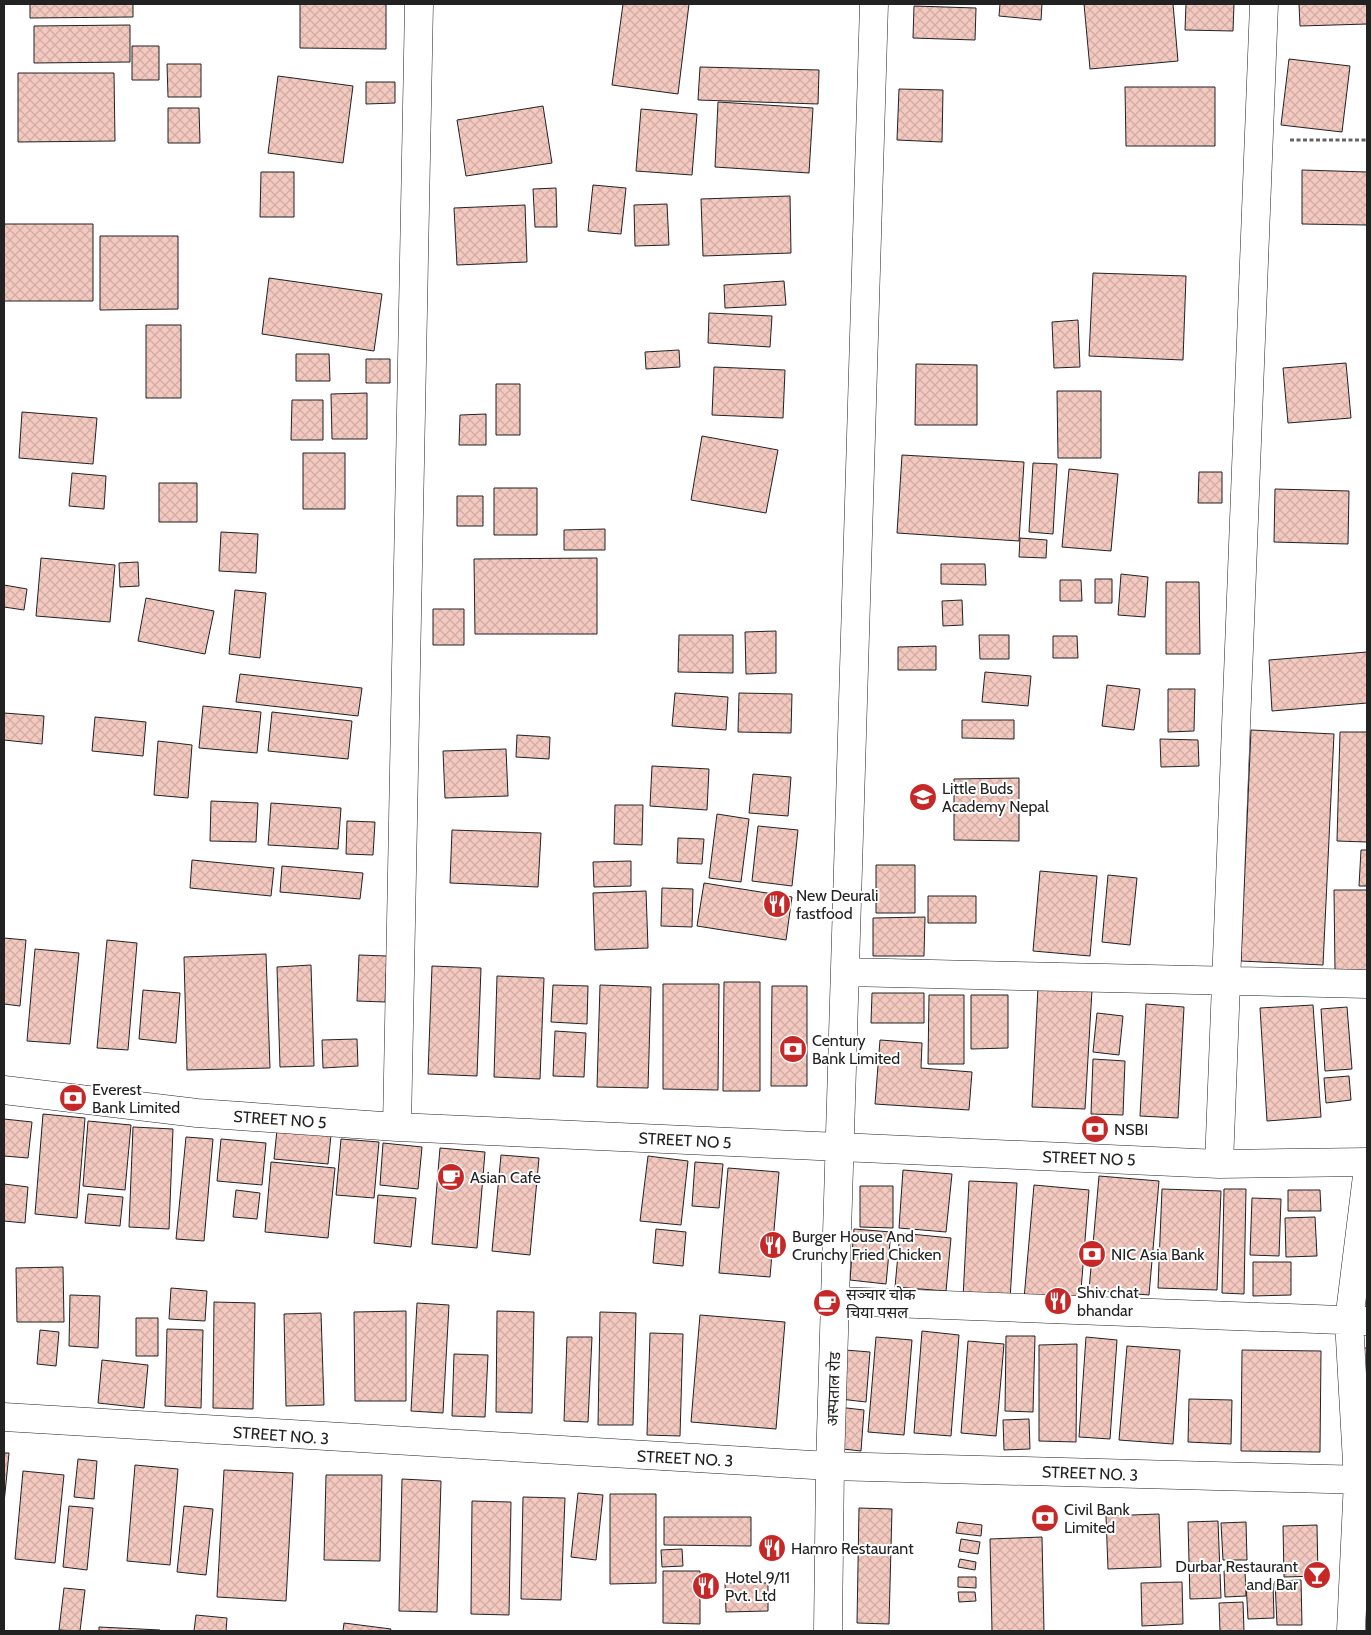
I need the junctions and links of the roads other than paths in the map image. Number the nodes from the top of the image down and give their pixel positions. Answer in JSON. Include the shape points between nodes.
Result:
{"nodes":[{"id":1,"x":419,"y":4,"type":"edge"},
{"id":2,"x":874,"y":4,"type":"edge"},
{"id":3,"x":1264,"y":4,"type":"edge"},
{"id":4,"x":846,"y":972,"type":"junction"},
{"id":5,"x":1227,"y":981,"type":"junction"},
{"id":6,"x":1367,"y":984,"type":"edge"},
{"id":7,"x":4,"y":1090,"type":"edge"},
{"id":8,"x":397,"y":1127,"type":"junction"},
{"id":9,"x":841,"y":1148,"type":"junction"},
{"id":10,"x":1367,"y":1162,"type":"edge"},
{"id":11,"x":1219,"y":1164,"type":"junction"},
{"id":12,"x":1367,"y":1176,"type":"edge"},
{"id":13,"x":836,"y":1301,"type":"junction"},
{"id":14,"x":1358,"y":1321,"type":"edge"},
{"id":15,"x":4,"y":1417,"type":"edge"},
{"id":16,"x":830,"y":1466,"type":"junction"},
{"id":17,"x":1363,"y":1480,"type":"edge"},
{"id":18,"x":828,"y":1631,"type":"edge"},
{"id":19,"x":1351,"y":1631,"type":"edge"}],
"edges":[{"from":1,"to":8,"type":"street"},
{"from":2,"to":4,"type":"street","name":"अस्पताल रोड"},
{"from":3,"to":5,"type":"street"},
{"from":4,"to":5,"type":"street"},
{"from":4,"to":9,"type":"street","name":"अस्पताल रोड"},
{"from":5,"to":6,"type":"street"},
{"from":5,"to":11,"type":"street"},
{"from":7,"to":8,"type":"street","name":"STREET NO 5","via":[[197,1113]]},
{"from":8,"to":9,"type":"street","name":"STREET NO 5"},
{"from":9,"to":11,"type":"street","name":"STREET NO 5"},
{"from":9,"to":13,"type":"street","name":"अस्पताल रोड"},
{"from":10,"to":11,"type":"street","name":"STREET NO 5"},
{"from":12,"to":14,"type":"street"},
{"from":13,"to":14,"type":"street"},
{"from":13,"to":16,"type":"street","name":"अस्पताल रोड"},
{"from":14,"to":17,"type":"street"},
{"from":15,"to":16,"type":"street","name":"STREET NO. 3"},
{"from":16,"to":17,"type":"street","name":"STREET NO. 3"},
{"from":16,"to":18,"type":"street","name":"अस्पताल रोड"},
{"from":17,"to":19,"type":"street"}]}
